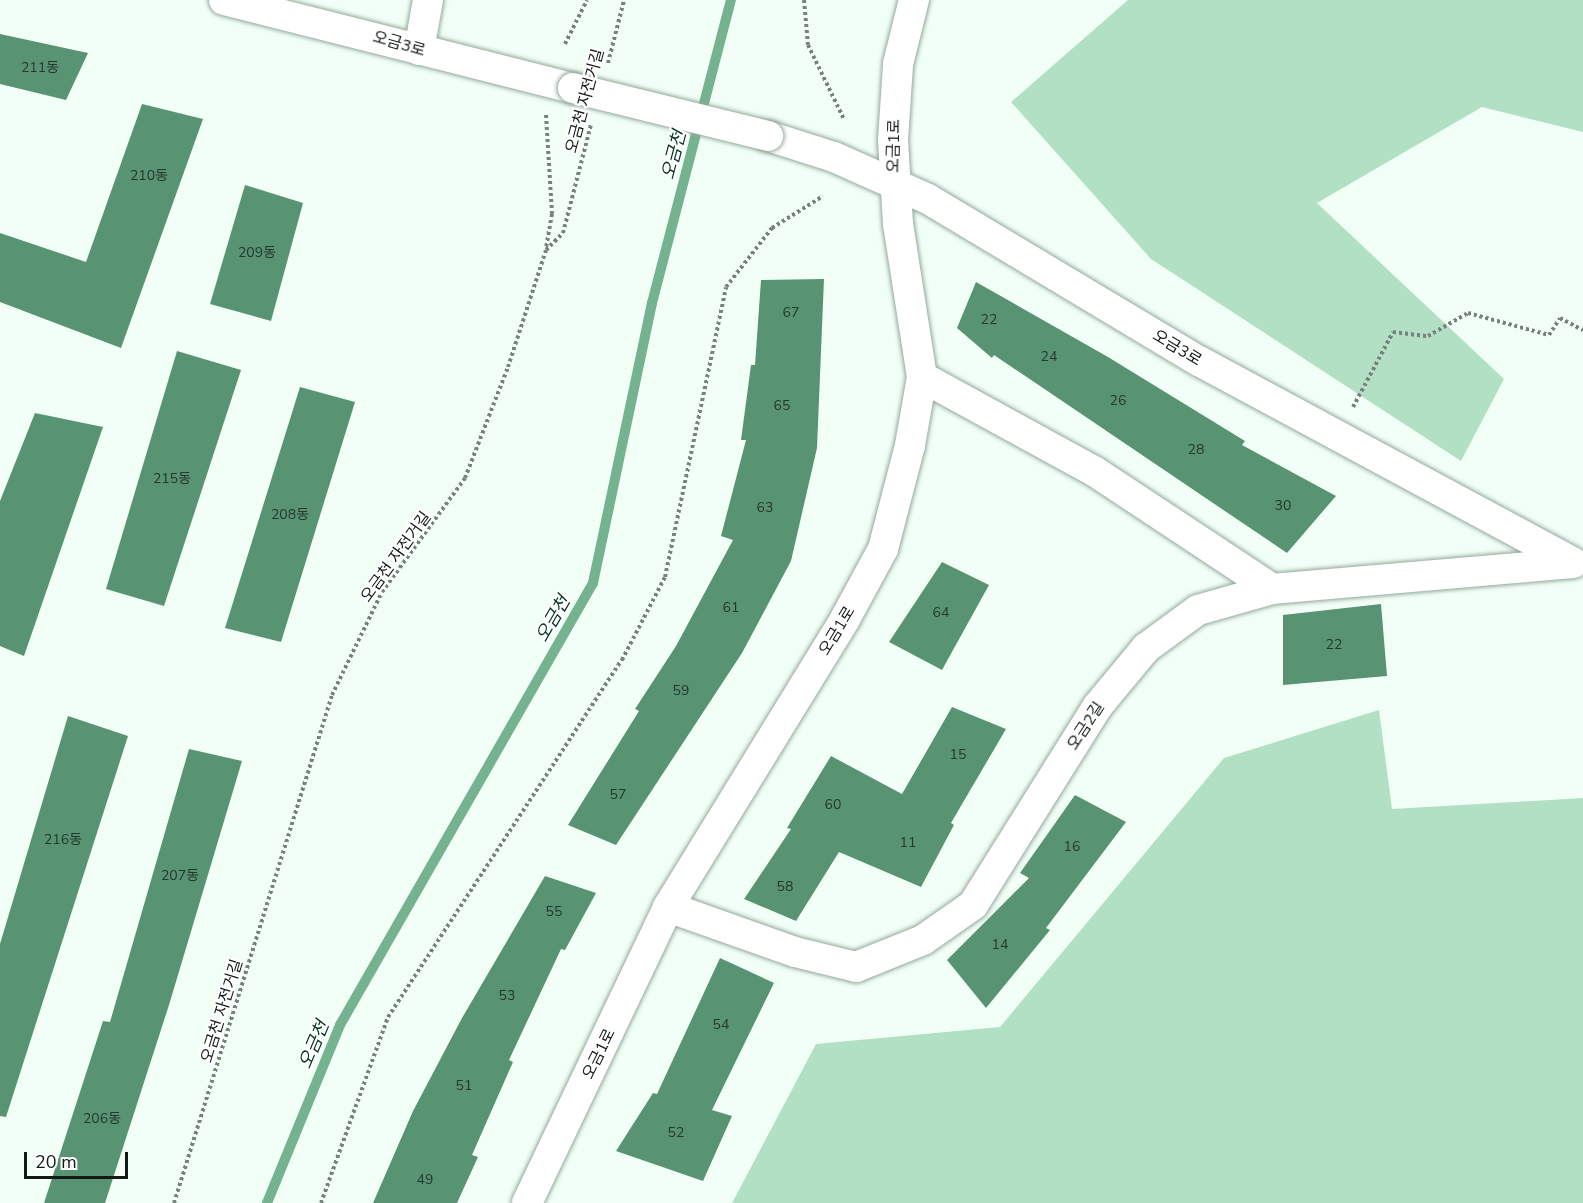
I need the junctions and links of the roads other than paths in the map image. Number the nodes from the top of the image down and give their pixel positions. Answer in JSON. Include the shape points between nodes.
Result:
{"nodes":[{"id":1,"x":224,"y":0,"type":"edge"},
{"id":2,"x":428,"y":0,"type":"edge"},
{"id":3,"x":914,"y":0,"type":"edge"},
{"id":4,"x":419,"y":50,"type":"junction"},
{"id":5,"x":894,"y":183,"type":"junction"},
{"id":6,"x":922,"y":377,"type":"junction"},
{"id":7,"x":1578,"y":565,"type":"edge"},
{"id":8,"x":1272,"y":589,"type":"junction"},
{"id":9,"x":668,"y":907,"type":"junction"},
{"id":10,"x":527,"y":1203,"type":"edge"}],
"edges":[{"from":1,"to":4,"type":"street","name":"오금3로"},
{"from":2,"to":4,"type":"street"},
{"from":3,"to":5,"type":"street","name":"오금1로","via":[[898,64]]},
{"from":4,"to":5,"type":"street","name":"오금3로","bridge":true,"via":[[768,136],[834,157]]},
{"from":5,"to":6,"type":"street","name":"오금1로"},
{"from":5,"to":7,"type":"street","name":"오금3로","via":[[928,199],[1199,361]]},
{"from":6,"to":8,"type":"street","via":[[1094,471]]},
{"from":6,"to":9,"type":"street","name":"오금1로","via":[[910,445],[883,549],[845,619]]},
{"from":7,"to":8,"type":"street","name":"오금2길"},
{"from":8,"to":9,"type":"street","name":"오금2길","via":[[1197,610],[1146,648],[1097,707],[974,905],[923,940],[856,967],[795,952]]},
{"from":9,"to":10,"type":"street","name":"오금1로"}]}
